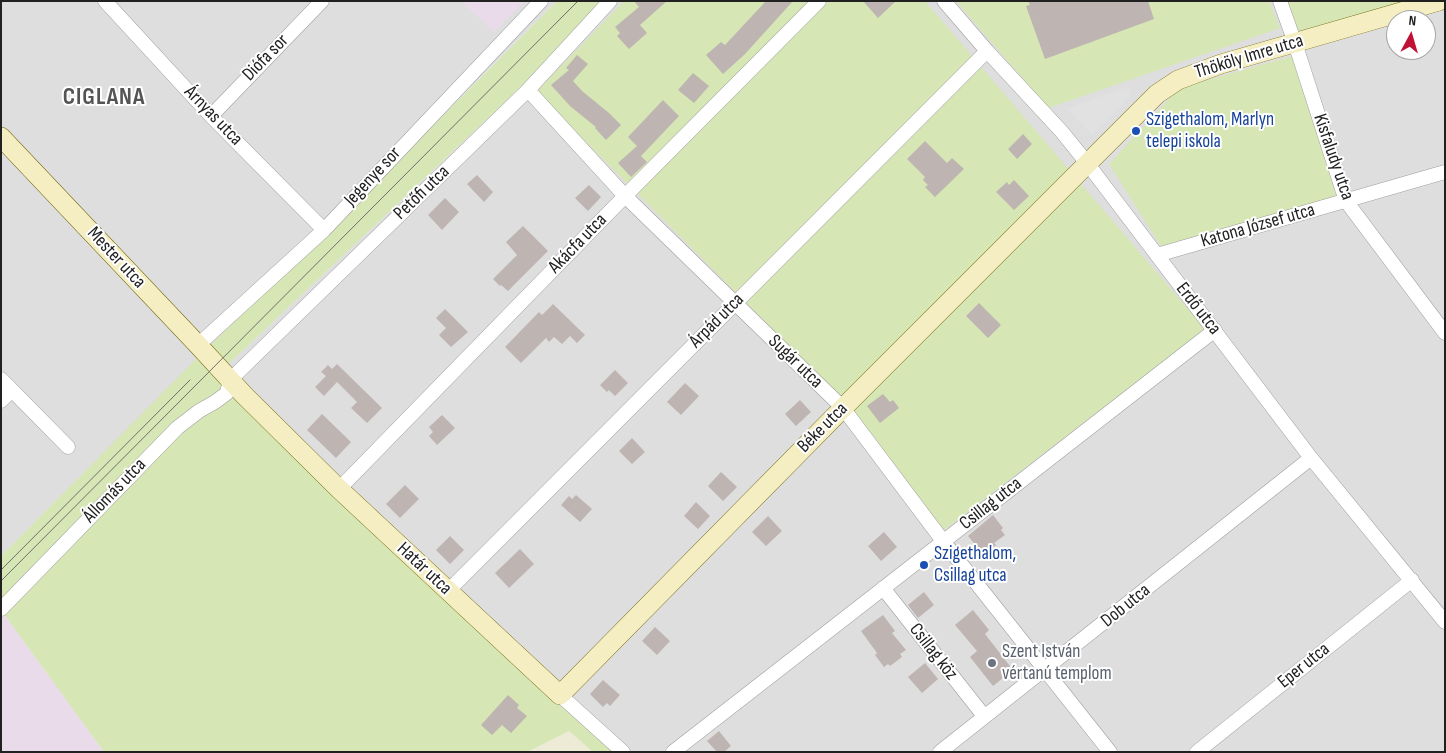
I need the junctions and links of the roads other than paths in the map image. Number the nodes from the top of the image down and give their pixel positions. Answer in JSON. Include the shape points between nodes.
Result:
{"nodes":[{"id":1,"x":104,"y":1,"type":"edge"},
{"id":2,"x":322,"y":1,"type":"edge"},
{"id":3,"x":541,"y":1,"type":"edge"},
{"id":4,"x":610,"y":1,"type":"edge"},
{"id":5,"x":819,"y":1,"type":"edge"},
{"id":6,"x":944,"y":1,"type":"edge"},
{"id":7,"x":1280,"y":1,"type":"edge"},
{"id":8,"x":1439,"y":1,"type":"edge"},
{"id":9,"x":1295,"y":43,"type":"junction"},
{"id":10,"x":987,"y":51,"type":"junction"},
{"id":11,"x":528,"y":90,"type":"junction"},
{"id":12,"x":211,"y":116,"type":"junction"},
{"id":13,"x":1,"y":137,"type":"edge"},
{"id":14,"x":1087,"y":163,"type":"junction"},
{"id":15,"x":1445,"y":172,"type":"edge"},
{"id":16,"x":625,"y":196,"type":"junction"},
{"id":17,"x":1346,"y":201,"type":"junction"},
{"id":18,"x":324,"y":230,"type":"junction"},
{"id":19,"x":1157,"y":255,"type":"junction"},
{"id":20,"x":734,"y":304,"type":"junction"},
{"id":21,"x":1215,"y":330,"type":"junction"},
{"id":22,"x":1445,"y":333,"type":"edge"},
{"id":23,"x":198,"y":345,"type":"junction"},
{"id":24,"x":1,"y":379,"type":"edge"},
{"id":25,"x":230,"y":380,"type":"junction"},
{"id":26,"x":12,"y":390,"type":"junction"},
{"id":27,"x":1,"y":401,"type":"edge"},
{"id":28,"x":843,"y":408,"type":"junction"},
{"id":29,"x":68,"y":447,"type":"dead end"},
{"id":30,"x":1311,"y":458,"type":"junction"},
{"id":31,"x":339,"y":489,"type":"junction"},
{"id":32,"x":943,"y":541,"type":"junction"},
{"id":33,"x":1412,"y":580,"type":"junction"},
{"id":34,"x":882,"y":588,"type":"junction"},
{"id":35,"x":448,"y":591,"type":"junction"},
{"id":36,"x":1,"y":609,"type":"edge"},
{"id":37,"x":1445,"y":622,"type":"edge"},
{"id":38,"x":1046,"y":669,"type":"junction"},
{"id":39,"x":560,"y":695,"type":"junction"},
{"id":40,"x":984,"y":716,"type":"junction"},
{"id":41,"x":623,"y":752,"type":"edge"},
{"id":42,"x":673,"y":752,"type":"edge"},
{"id":43,"x":940,"y":752,"type":"edge"},
{"id":44,"x":1110,"y":752,"type":"edge"},
{"id":45,"x":1197,"y":752,"type":"edge"}],
"edges":[{"from":1,"to":12,"type":"street","name":"Árnyas utca"},
{"from":2,"to":12,"type":"street","name":"Diófa sor"},
{"from":3,"to":18,"type":"street","name":"Jegenye sor"},
{"from":4,"to":11,"type":"street","name":"Petőfi utca"},
{"from":5,"to":16,"type":"street","name":"Akácfa utca"},
{"from":6,"to":10,"type":"street","name":"Erdő utca"},
{"from":7,"to":9,"type":"street","name":"Kisfaludy utca"},
{"from":8,"to":9,"type":"street","name":"Thököly Imre utca"},
{"from":9,"to":14,"type":"street","name":"Thököly Imre utca","via":[[1192,74],[1167,86]]},
{"from":9,"to":17,"type":"street","name":"Kisfaludy utca"},
{"from":10,"to":14,"type":"street","name":"Erdő utca"},
{"from":10,"to":20,"type":"street","name":"Árpád utca"},
{"from":11,"to":16,"type":"street","name":"Sugár utca"},
{"from":11,"to":25,"type":"street","name":"Petőfi utca"},
{"from":12,"to":18,"type":"street","name":"Árnyas utca"},
{"from":13,"to":23,"type":"street","name":"Mester utca"},
{"from":14,"to":19,"type":"street","name":"Erdő utca"},
{"from":14,"to":28,"type":"street","name":"Béke utca"},
{"from":15,"to":17,"type":"street","name":"Katona József utca"},
{"from":16,"to":20,"type":"street","name":"Sugár utca"},
{"from":16,"to":31,"type":"street","name":"Akácfa utca"},
{"from":17,"to":19,"type":"street","name":"Katona József utca"},
{"from":17,"to":22,"type":"street","name":"Kisfaludy utca"},
{"from":18,"to":23,"type":"street","name":"Jegenye sor"},
{"from":19,"to":21,"type":"street","name":"Erdő utca"},
{"from":20,"to":28,"type":"street","name":"Sugár utca"},
{"from":20,"to":35,"type":"street","name":"Árpád utca"},
{"from":21,"to":30,"type":"street","name":"Erdő utca"},
{"from":21,"to":32,"type":"street","name":"Csillag utca"},
{"from":23,"to":25,"type":"street","name":"Mester utca"},
{"from":24,"to":26,"type":"street"},
{"from":25,"to":31,"type":"street","name":"Határ utca"},
{"from":25,"to":36,"type":"street","name":"Állomás utca","via":[[227,393],[177,428]]},
{"from":26,"to":27,"type":"street"},
{"from":26,"to":29,"type":"street"},
{"from":28,"to":32,"type":"street","name":"Sugár utca"},
{"from":28,"to":39,"type":"street","name":"Béke utca"},
{"from":30,"to":33,"type":"street","name":"Erdő utca"},
{"from":30,"to":38,"type":"street","name":"Dob utca"},
{"from":31,"to":35,"type":"street","name":"Határ utca"},
{"from":32,"to":34,"type":"street","name":"Csillag utca"},
{"from":32,"to":38,"type":"street","name":"Sugár utca"},
{"from":33,"to":37,"type":"street","name":"Erdő utca"},
{"from":33,"to":45,"type":"street","name":"Eper utca"},
{"from":34,"to":40,"type":"street","name":"Csillag köz"},
{"from":34,"to":42,"type":"street","name":"Csillag utca"},
{"from":35,"to":39,"type":"street","name":"Határ utca"},
{"from":38,"to":40,"type":"street","name":"Dob utca"},
{"from":38,"to":44,"type":"street","name":"Sugár utca"},
{"from":39,"to":41,"type":"street","name":"Határ utca"},
{"from":40,"to":43,"type":"street","name":"Dob utca"}]}
